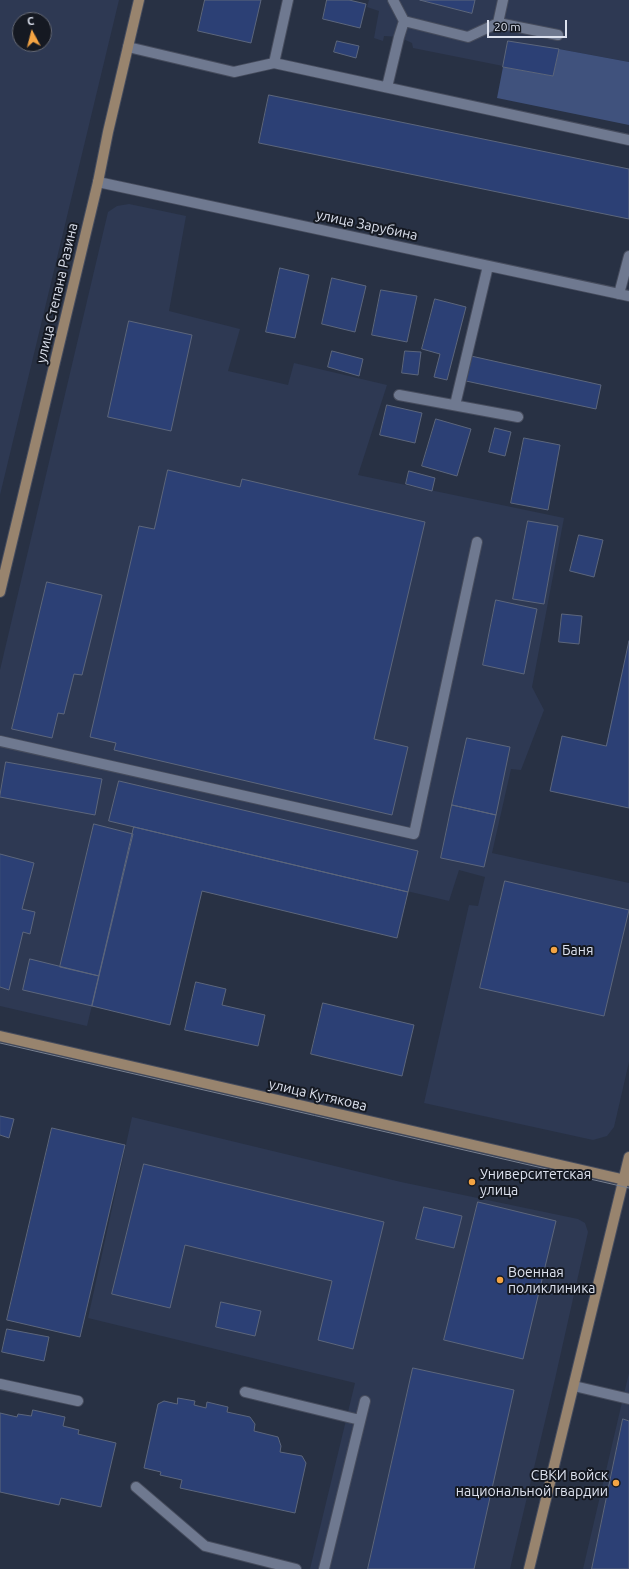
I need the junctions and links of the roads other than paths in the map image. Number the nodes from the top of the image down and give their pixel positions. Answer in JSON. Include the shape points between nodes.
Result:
{"nodes":[{"id":1,"x":139,"y":0,"type":"edge"},
{"id":2,"x":288,"y":0,"type":"edge"},
{"id":3,"x":393,"y":0,"type":"edge"},
{"id":4,"x":503,"y":0,"type":"edge"},
{"id":5,"x":404,"y":21,"type":"junction"},
{"id":6,"x":498,"y":23,"type":"junction"},
{"id":7,"x":558,"y":35,"type":"dead end"},
{"id":8,"x":128,"y":47,"type":"junction"},
{"id":9,"x":274,"y":64,"type":"junction"},
{"id":10,"x":387,"y":87,"type":"junction"},
{"id":11,"x":629,"y":140,"type":"edge"},
{"id":12,"x":98,"y":182,"type":"junction"},
{"id":13,"x":629,"y":256,"type":"edge"},
{"id":14,"x":488,"y":266,"type":"junction"},
{"id":15,"x":619,"y":294,"type":"junction"},
{"id":16,"x":629,"y":296,"type":"edge"},
{"id":17,"x":399,"y":395,"type":"dead end"},
{"id":18,"x":455,"y":405,"type":"junction"},
{"id":19,"x":518,"y":417,"type":"dead end"},
{"id":20,"x":477,"y":542,"type":"dead end"},
{"id":21,"x":0,"y":592,"type":"edge"},
{"id":22,"x":0,"y":741,"type":"edge"},
{"id":23,"x":0,"y":1036,"type":"edge"},
{"id":24,"x":629,"y":1157,"type":"edge"},
{"id":25,"x":626,"y":1180,"type":"edge"},
{"id":26,"x":0,"y":1384,"type":"edge"},
{"id":27,"x":574,"y":1386,"type":"junction"},
{"id":28,"x":245,"y":1392,"type":"dead end"},
{"id":29,"x":629,"y":1399,"type":"edge"},
{"id":30,"x":78,"y":1401,"type":"dead end"},
{"id":31,"x":365,"y":1401,"type":"dead end"},
{"id":32,"x":360,"y":1420,"type":"junction"},
{"id":33,"x":136,"y":1487,"type":"dead end"},
{"id":34,"x":296,"y":1569,"type":"edge"},
{"id":35,"x":324,"y":1569,"type":"edge"},
{"id":36,"x":529,"y":1569,"type":"edge"}],
"edges":[{"from":1,"to":8,"type":"street","name":"улица Степана Разина"},
{"from":2,"to":9,"type":"street"},
{"from":3,"to":5,"type":"street"},
{"from":4,"to":6,"type":"street"},
{"from":5,"to":6,"type":"street","via":[[468,37]]},
{"from":5,"to":10,"type":"street"},
{"from":6,"to":7,"type":"street"},
{"from":8,"to":9,"type":"street","via":[[234,72]]},
{"from":8,"to":12,"type":"street","name":"улица Степана Разина"},
{"from":9,"to":10,"type":"street"},
{"from":10,"to":11,"type":"street"},
{"from":12,"to":14,"type":"street","name":"улица Зарубина"},
{"from":12,"to":21,"type":"street","name":"улица Степана Разина"},
{"from":13,"to":15,"type":"street"},
{"from":14,"to":15,"type":"street","name":"улица Зарубина"},
{"from":14,"to":18,"type":"street"},
{"from":15,"to":16,"type":"street","name":"улица Зарубина"},
{"from":17,"to":18,"type":"street"},
{"from":18,"to":19,"type":"street"},
{"from":20,"to":22,"type":"street","via":[[414,834]]},
{"from":23,"to":25,"type":"street","name":"улица Кутякова"},
{"from":24,"to":25,"type":"street"},
{"from":25,"to":27,"type":"street"},
{"from":26,"to":30,"type":"street"},
{"from":27,"to":29,"type":"street"},
{"from":27,"to":36,"type":"street"},
{"from":28,"to":32,"type":"street"},
{"from":31,"to":32,"type":"street"},
{"from":32,"to":35,"type":"street"},
{"from":33,"to":34,"type":"street","via":[[205,1546]]}]}
